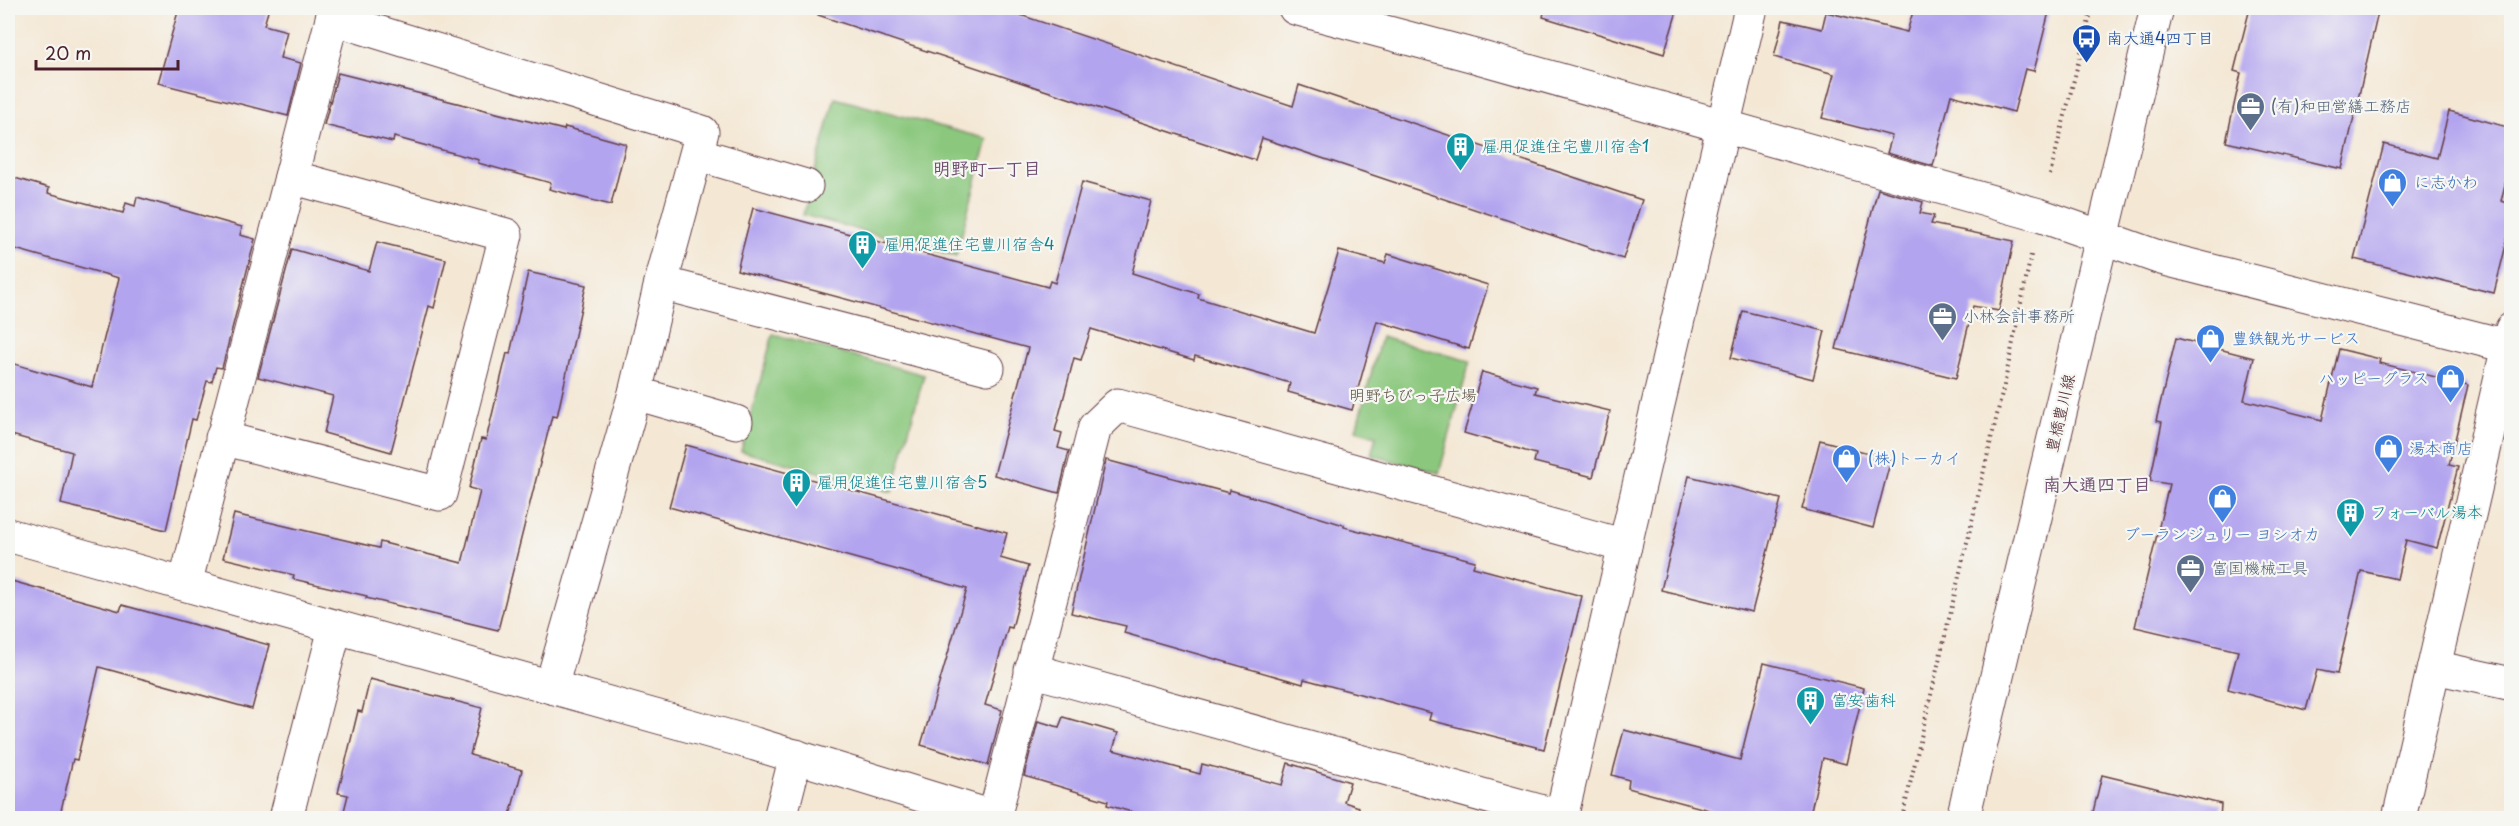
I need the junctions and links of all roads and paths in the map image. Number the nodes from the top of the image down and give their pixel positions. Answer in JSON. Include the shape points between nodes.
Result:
{"nodes":[{"id":1,"x":1295,"y":8,"type":"edge"},
{"id":2,"x":1751,"y":8,"type":"edge"},
{"id":3,"x":2157,"y":8,"type":"edge"},
{"id":4,"x":334,"y":13,"type":"edge"},
{"id":5,"x":1725,"y":126,"type":"junction"},
{"id":6,"x":697,"y":154,"type":"junction"},
{"id":7,"x":291,"y":177,"type":"junction"},
{"id":8,"x":806,"y":186,"type":"dead end"},
{"id":9,"x":2102,"y":237,"type":"junction"},
{"id":10,"x":661,"y":283,"type":"junction"},
{"id":11,"x":2509,"y":338,"type":"edge"},
{"id":12,"x":988,"y":368,"type":"dead end"},
{"id":13,"x":2006,"y":381,"type":"dead end"},
{"id":14,"x":635,"y":393,"type":"junction"},
{"id":15,"x":736,"y":422,"type":"dead end"},
{"id":16,"x":222,"y":438,"type":"junction"},
{"id":17,"x":8,"y":535,"type":"edge"},
{"id":18,"x":1625,"y":546,"type":"junction"},
{"id":19,"x":185,"y":584,"type":"junction"},
{"id":20,"x":335,"y":628,"type":"junction"},
{"id":21,"x":2434,"y":667,"type":"junction"},
{"id":22,"x":1030,"y":670,"type":"junction"},
{"id":23,"x":2511,"y":684,"type":"edge"},
{"id":24,"x":551,"y":687,"type":"junction"},
{"id":25,"x":796,"y":756,"type":"junction"},
{"id":26,"x":995,"y":818,"type":"edge"},
{"id":27,"x":1561,"y":818,"type":"edge"},
{"id":28,"x":286,"y":819,"type":"edge"},
{"id":29,"x":780,"y":819,"type":"edge"},
{"id":30,"x":1902,"y":819,"type":"edge"},
{"id":31,"x":1964,"y":819,"type":"edge"},
{"id":32,"x":2399,"y":819,"type":"edge"}],
"edges":[{"from":1,"to":5,"type":"street"},
{"from":2,"to":5,"type":"street"},
{"from":3,"to":9,"type":"street","name":"豊橋豊川線"},
{"from":4,"to":6,"type":"street","via":[[702,132]]},
{"from":4,"to":7,"type":"street"},
{"from":5,"to":9,"type":"street","via":[[2039,215]]},
{"from":5,"to":18,"type":"street"},
{"from":6,"to":8,"type":"street"},
{"from":6,"to":10,"type":"street"},
{"from":7,"to":16,"type":"street"},
{"from":7,"to":16,"type":"street","via":[[506,235],[443,483],[440,494]]},
{"from":9,"to":11,"type":"street","via":[[2161,258]]},
{"from":9,"to":31,"type":"street","name":"豊橋豊川線"},
{"from":10,"to":12,"type":"street"},
{"from":10,"to":14,"type":"street"},
{"from":11,"to":21,"type":"street"},
{"from":13,"to":30,"type":"path"},
{"from":14,"to":15,"type":"street"},
{"from":14,"to":24,"type":"street"},
{"from":16,"to":19,"type":"street"},
{"from":17,"to":19,"type":"street"},
{"from":18,"to":22,"type":"street","via":[[1118,405],[1095,427]]},
{"from":18,"to":27,"type":"street"},
{"from":19,"to":20,"type":"street"},
{"from":20,"to":24,"type":"street"},
{"from":20,"to":28,"type":"street"},
{"from":21,"to":23,"type":"street"},
{"from":21,"to":32,"type":"street"},
{"from":22,"to":26,"type":"street"},
{"from":22,"to":27,"type":"street"},
{"from":24,"to":25,"type":"street"},
{"from":25,"to":26,"type":"street"},
{"from":25,"to":29,"type":"street"}]}
